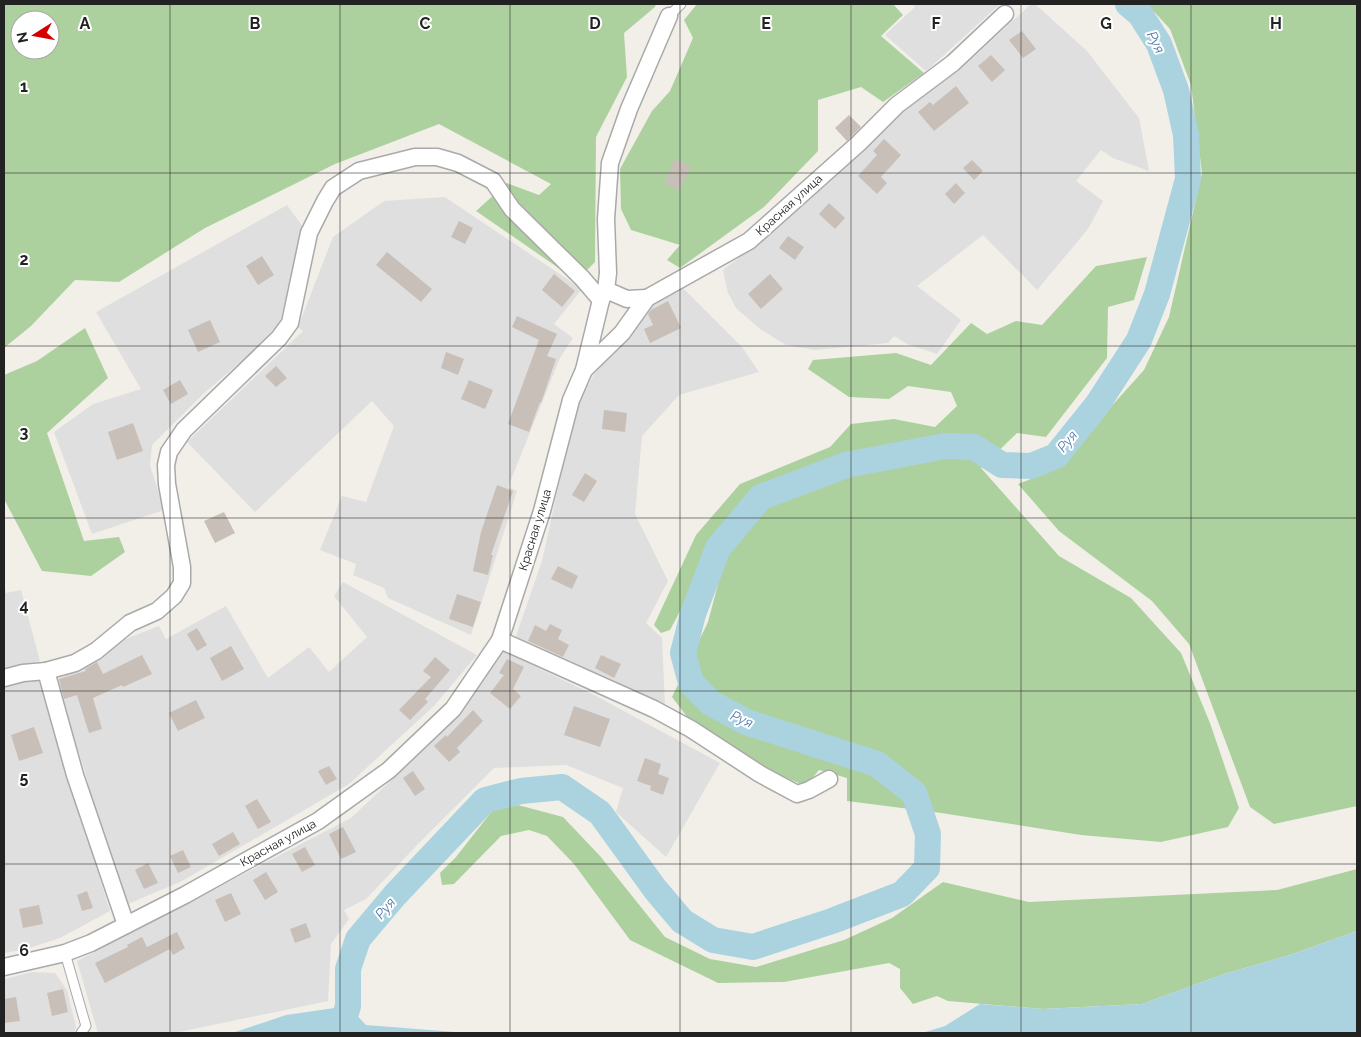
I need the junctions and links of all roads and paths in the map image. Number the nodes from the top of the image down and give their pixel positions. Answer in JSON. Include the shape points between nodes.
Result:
{"nodes":[{"id":1,"x":681,"y":4,"type":"edge"},
{"id":2,"x":1005,"y":14,"type":"dead end"},
{"id":3,"x":669,"y":16,"type":"joint"},
{"id":4,"x":604,"y":295,"type":"junction"},
{"id":5,"x":647,"y":298,"type":"junction"},
{"id":6,"x":584,"y":370,"type":"junction"},
{"id":7,"x":500,"y":640,"type":"junction"},
{"id":8,"x":46,"y":671,"type":"junction"},
{"id":9,"x":4,"y":678,"type":"edge"},
{"id":10,"x":829,"y":779,"type":"dead end"},
{"id":11,"x":126,"y":925,"type":"junction"},
{"id":12,"x":65,"y":953,"type":"junction"},
{"id":13,"x":4,"y":967,"type":"edge"},
{"id":14,"x":81,"y":1033,"type":"edge"}],
"edges":[{"from":1,"to":3,"type":"lane"},
{"from":2,"to":5,"type":"street","name":"Красная улица","via":[[954,63],[897,105],[860,143],[749,241]]},
{"from":3,"to":4,"type":"street","via":[[610,163],[606,219],[608,273]]},
{"from":4,"to":5,"type":"street"},
{"from":4,"to":6,"type":"street"},
{"from":4,"to":8,"type":"street","via":[[582,278],[512,209],[493,181],[458,163],[437,157],[414,157],[359,171],[333,188],[309,233],[290,323],[279,338],[184,430],[169,452],[167,484],[182,583],[174,596],[156,612],[130,622],[96,651],[75,663]]},
{"from":5,"to":6,"type":"street","name":"Красная улица","via":[[622,333]]},
{"from":6,"to":7,"type":"street","name":"Красная улица","via":[[571,400],[542,511]]},
{"from":7,"to":10,"type":"street","via":[[691,729],[797,794]]},
{"from":7,"to":11,"type":"street","name":"Красная улица","via":[[453,709],[390,770],[318,822]]},
{"from":8,"to":9,"type":"street"},
{"from":8,"to":11,"type":"street","via":[[75,775]]},
{"from":11,"to":12,"type":"street","name":"Красная улица"},
{"from":12,"to":13,"type":"street","name":"Красная улица"},
{"from":12,"to":14,"type":"lane","via":[[86,1026]]}]}
